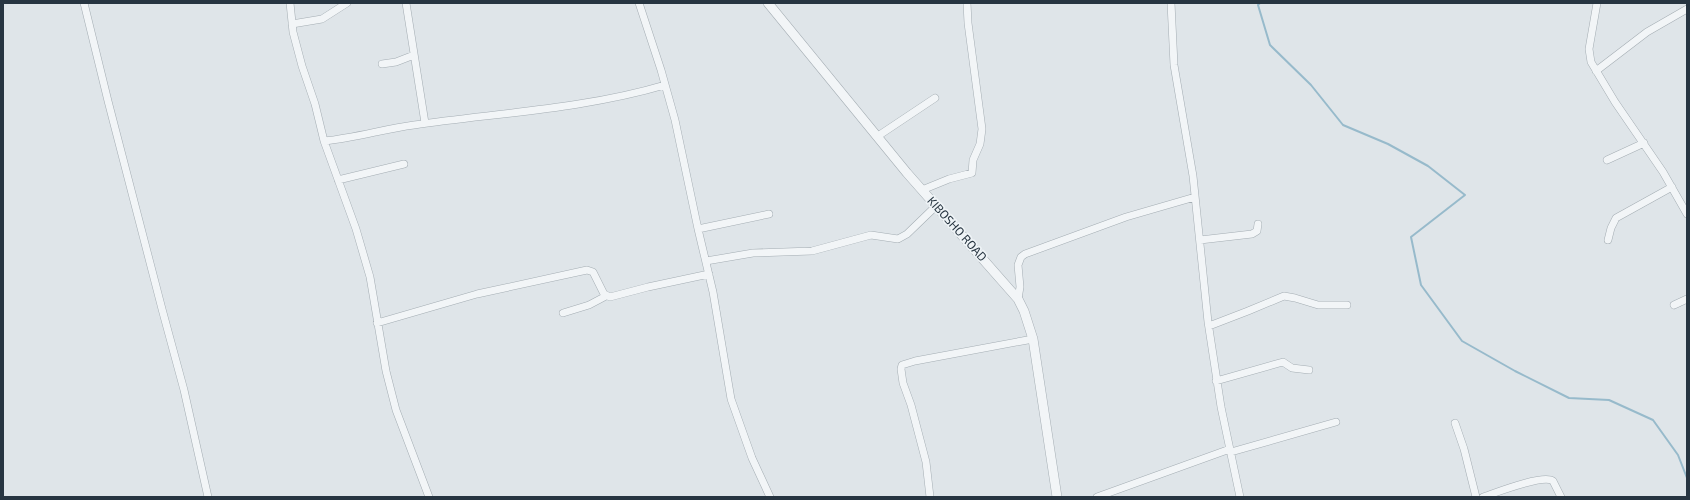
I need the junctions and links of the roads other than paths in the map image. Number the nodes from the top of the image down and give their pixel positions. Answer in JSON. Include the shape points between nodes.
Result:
{"nodes":[{"id":1,"x":84,"y":3,"type":"edge"},
{"id":2,"x":290,"y":3,"type":"edge"},
{"id":3,"x":347,"y":3,"type":"edge"},
{"id":4,"x":406,"y":3,"type":"edge"},
{"id":5,"x":639,"y":3,"type":"edge"},
{"id":6,"x":768,"y":3,"type":"edge"},
{"id":7,"x":967,"y":3,"type":"edge"},
{"id":8,"x":1171,"y":3,"type":"edge"},
{"id":9,"x":1597,"y":3,"type":"edge"},
{"id":10,"x":1687,"y":9,"type":"edge"},
{"id":11,"x":292,"y":24,"type":"junction"},
{"id":12,"x":414,"y":55,"type":"junction"},
{"id":13,"x":382,"y":64,"type":"dead end"},
{"id":14,"x":1596,"y":71,"type":"junction"},
{"id":15,"x":665,"y":85,"type":"junction"},
{"id":16,"x":935,"y":98,"type":"dead end"},
{"id":17,"x":425,"y":123,"type":"junction"},
{"id":18,"x":878,"y":136,"type":"junction"},
{"id":19,"x":324,"y":141,"type":"junction"},
{"id":20,"x":1644,"y":143,"type":"junction"},
{"id":21,"x":1607,"y":160,"type":"dead end"},
{"id":22,"x":404,"y":164,"type":"dead end"},
{"id":23,"x":338,"y":180,"type":"junction"},
{"id":24,"x":1672,"y":186,"type":"junction"},
{"id":25,"x":922,"y":190,"type":"junction"},
{"id":26,"x":1195,"y":197,"type":"junction"},
{"id":27,"x":936,"y":206,"type":"junction"},
{"id":28,"x":769,"y":214,"type":"dead end"},
{"id":29,"x":1687,"y":214,"type":"edge"},
{"id":30,"x":1258,"y":224,"type":"dead end"},
{"id":31,"x":698,"y":229,"type":"junction"},
{"id":32,"x":1200,"y":240,"type":"junction"},
{"id":33,"x":1608,"y":240,"type":"dead end"},
{"id":34,"x":706,"y":261,"type":"junction"},
{"id":35,"x":709,"y":274,"type":"junction"},
{"id":36,"x":606,"y":296,"type":"junction"},
{"id":37,"x":1018,"y":299,"type":"junction"},
{"id":38,"x":1687,"y":299,"type":"edge"},
{"id":39,"x":1347,"y":305,"type":"dead end"},
{"id":40,"x":1674,"y":306,"type":"dead end"},
{"id":41,"x":563,"y":313,"type":"dead end"},
{"id":42,"x":377,"y":323,"type":"junction"},
{"id":43,"x":1208,"y":326,"type":"junction"},
{"id":44,"x":1033,"y":339,"type":"junction"},
{"id":45,"x":1309,"y":370,"type":"dead end"},
{"id":46,"x":1216,"y":381,"type":"junction"},
{"id":47,"x":1336,"y":422,"type":"dead end"},
{"id":48,"x":1455,"y":424,"type":"dead end"},
{"id":49,"x":1231,"y":451,"type":"junction"},
{"id":50,"x":1500,"y":494,"type":"edge"},
{"id":51,"x":208,"y":497,"type":"edge"},
{"id":52,"x":429,"y":497,"type":"edge"},
{"id":53,"x":770,"y":497,"type":"edge"},
{"id":54,"x":930,"y":497,"type":"edge"},
{"id":55,"x":1057,"y":497,"type":"edge"},
{"id":56,"x":1097,"y":497,"type":"edge"},
{"id":57,"x":1240,"y":497,"type":"edge"},
{"id":58,"x":1476,"y":497,"type":"edge"},
{"id":59,"x":1483,"y":497,"type":"edge"},
{"id":60,"x":1561,"y":497,"type":"edge"}],
"edges":[{"from":1,"to":51,"type":"street","via":[[184,390]]},
{"from":2,"to":11,"type":"street"},
{"from":3,"to":11,"type":"street","via":[[322,19]]},
{"from":4,"to":12,"type":"street"},
{"from":5,"to":15,"type":"street"},
{"from":6,"to":18,"type":"street","name":"KIBOSHO ROAD"},
{"from":7,"to":25,"type":"street","via":[[981,138],[972,173]]},
{"from":8,"to":26,"type":"street","via":[[1174,65]]},
{"from":9,"to":14,"type":"street","via":[[1589,53]]},
{"from":10,"to":14,"type":"street","via":[[1647,32]]},
{"from":11,"to":19,"type":"street"},
{"from":12,"to":13,"type":"street"},
{"from":12,"to":17,"type":"street"},
{"from":14,"to":20,"type":"street"},
{"from":15,"to":17,"type":"street","via":[[555,107]]},
{"from":15,"to":31,"type":"street"},
{"from":16,"to":18,"type":"street"},
{"from":17,"to":19,"type":"street"},
{"from":18,"to":25,"type":"street","name":"KIBOSHO ROAD"},
{"from":19,"to":23,"type":"street"},
{"from":20,"to":21,"type":"street"},
{"from":20,"to":24,"type":"street"},
{"from":22,"to":23,"type":"street"},
{"from":23,"to":42,"type":"street","via":[[370,277]]},
{"from":24,"to":29,"type":"street"},
{"from":24,"to":33,"type":"street","via":[[1616,218]]},
{"from":25,"to":27,"type":"street","name":"KIBOSHO ROAD"},
{"from":26,"to":32,"type":"street"},
{"from":26,"to":37,"type":"street","via":[[1126,217],[1025,254],[1018,265]]},
{"from":27,"to":34,"type":"street","via":[[907,234],[898,239],[871,235],[812,251],[753,253]]},
{"from":27,"to":37,"type":"street","name":"KIBOSHO ROAD"},
{"from":28,"to":31,"type":"street"},
{"from":30,"to":32,"type":"street","via":[[1252,234]]},
{"from":31,"to":34,"type":"street"},
{"from":32,"to":43,"type":"street"},
{"from":34,"to":35,"type":"street"},
{"from":35,"to":36,"type":"street","via":[[614,297]]},
{"from":35,"to":53,"type":"street","via":[[731,399],[752,458]]},
{"from":36,"to":41,"type":"street","via":[[589,305]]},
{"from":36,"to":42,"type":"street","via":[[594,272],[587,270],[477,294]]},
{"from":37,"to":44,"type":"street","name":"KIBOSHO ROAD"},
{"from":38,"to":40,"type":"street"},
{"from":39,"to":43,"type":"street","via":[[1318,305],[1284,296]]},
{"from":42,"to":52,"type":"street","via":[[396,410]]},
{"from":43,"to":46,"type":"street"},
{"from":44,"to":54,"type":"street","via":[[902,365],[903,383],[926,462]]},
{"from":44,"to":55,"type":"street","name":"KIBOSHO ROAD"},
{"from":45,"to":46,"type":"street","via":[[1292,368],[1282,362]]},
{"from":46,"to":49,"type":"street"},
{"from":47,"to":49,"type":"street"},
{"from":48,"to":58,"type":"street"},
{"from":49,"to":56,"type":"street"},
{"from":49,"to":57,"type":"street"},
{"from":50,"to":59,"type":"street"},
{"from":50,"to":60,"type":"street","via":[[1548,479],[1553,481]]}]}
